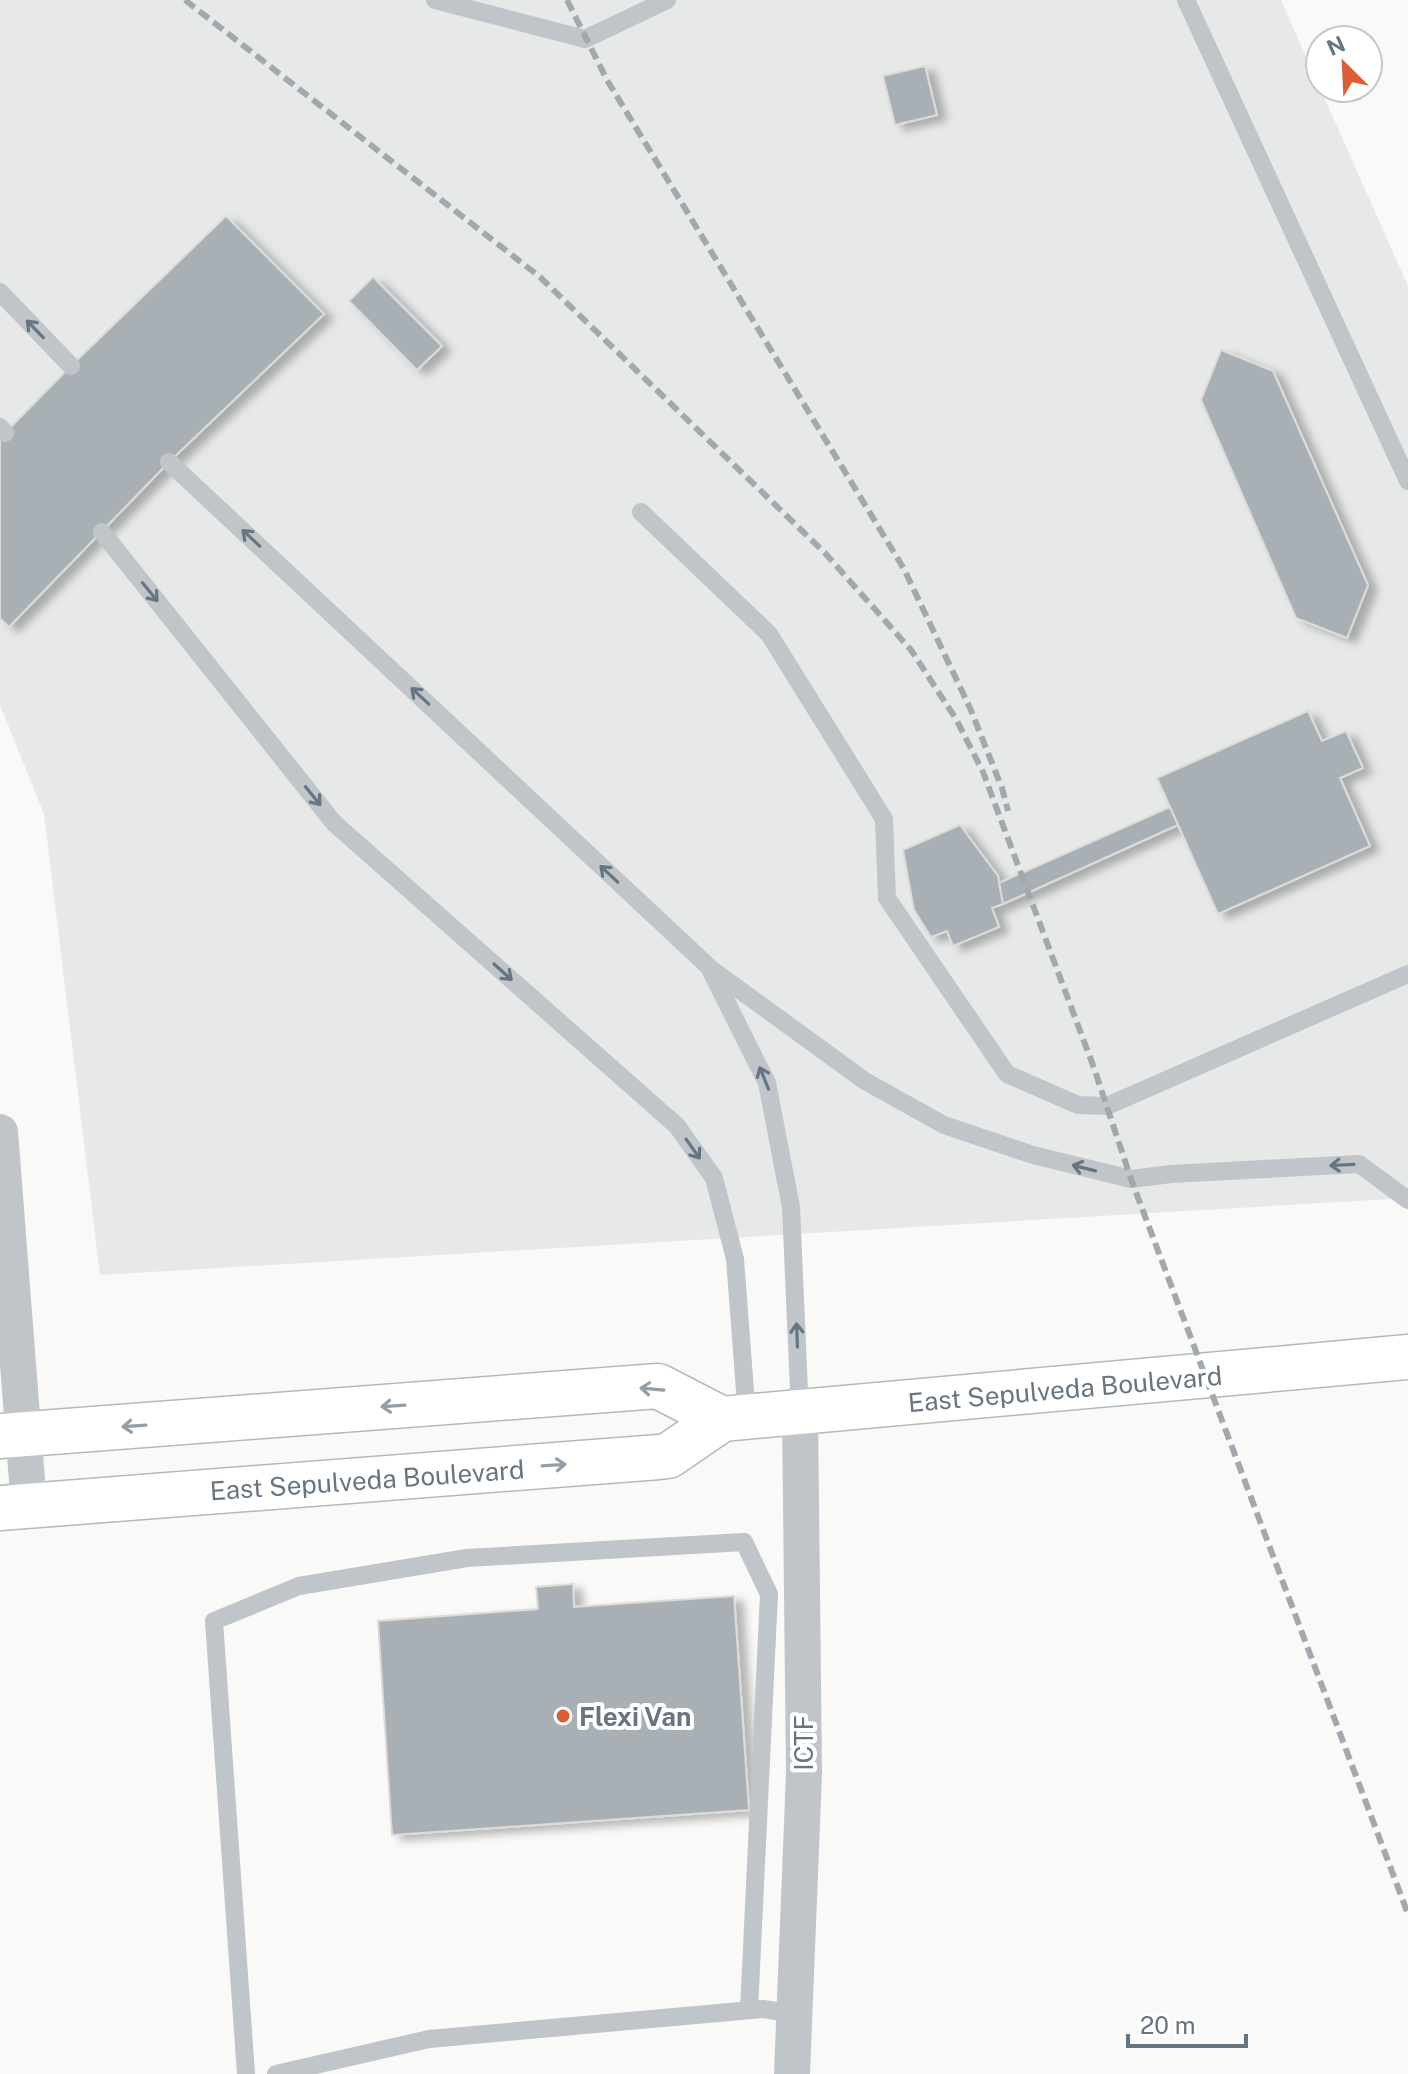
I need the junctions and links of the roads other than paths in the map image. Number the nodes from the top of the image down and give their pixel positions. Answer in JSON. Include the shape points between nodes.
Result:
{"nodes":[{"id":1,"x":435,"y":0,"type":"edge"},
{"id":2,"x":667,"y":0,"type":"edge"},
{"id":3,"x":1186,"y":0,"type":"edge"},
{"id":4,"x":457,"y":3,"type":"edge"},
{"id":5,"x":0,"y":292,"type":"edge"},
{"id":6,"x":71,"y":366,"type":"dead end"},
{"id":7,"x":169,"y":462,"type":"dead end"},
{"id":8,"x":1408,"y":481,"type":"edge"},
{"id":9,"x":641,"y":512,"type":"dead end"},
{"id":10,"x":102,"y":532,"type":"dead end"},
{"id":11,"x":709,"y":967,"type":"junction"},
{"id":12,"x":1408,"y":974,"type":"edge"},
{"id":13,"x":0,"y":1132,"type":"edge"},
{"id":14,"x":1408,"y":1200,"type":"edge"},
{"id":15,"x":1408,"y":1357,"type":"edge"},
{"id":16,"x":800,"y":1413,"type":"junction"},
{"id":17,"x":735,"y":1418,"type":"junction"},
{"id":18,"x":12,"y":1435,"type":"edge"},
{"id":19,"x":15,"y":1507,"type":"edge"},
{"id":20,"x":749,"y":2010,"type":"junction"},
{"id":21,"x":795,"y":2014,"type":"junction"},
{"id":22,"x":304,"y":2071,"type":"edge"},
{"id":23,"x":246,"y":2074,"type":"edge"},
{"id":24,"x":276,"y":2074,"type":"edge"},
{"id":25,"x":792,"y":2074,"type":"edge"}],
"edges":[{"from":1,"to":4,"type":"lane"},
{"from":2,"to":4,"type":"lane","via":[[585,39]]},
{"from":3,"to":8,"type":"lane"},
{"from":6,"to":5,"type":"lane","one_way":true},
{"from":11,"to":7,"type":"lane","one_way":true},
{"from":9,"to":12,"type":"lane","via":[[769,634],[884,819],[887,898],[1007,1074],[1078,1105],[1107,1106]]},
{"from":10,"to":17,"type":"lane","one_way":true,"via":[[334,823],[677,1126],[714,1178],[735,1259]]},
{"from":14,"to":11,"type":"lane","one_way":true,"via":[[1359,1164],[1131,1179],[1033,1155],[944,1125],[865,1081]]},
{"from":16,"to":11,"type":"lane","one_way":true,"via":[[791,1207],[767,1083]]},
{"from":13,"to":18,"type":"street"},
{"from":15,"to":16,"type":"main road","name":"East Sepulveda Boulevard"},
{"from":16,"to":17,"type":"main road","name":"East Sepulveda Boulevard"},
{"from":16,"to":21,"type":"street","name":"ICTF","via":[[804,1773]]},
{"from":17,"to":18,"type":"main road","one_way":true,"via":[[658,1386]]},
{"from":19,"to":17,"type":"main road","name":"East Sepulveda Boulevard","one_way":true,"via":[[668,1456]]},
{"from":18,"to":19,"type":"street"},
{"from":20,"to":21,"type":"lane"},
{"from":20,"to":22,"type":"lane","via":[[429,2039]]},
{"from":20,"to":23,"type":"lane","via":[[769,1594],[744,1542],[467,1558],[299,1586],[214,1621]]},
{"from":21,"to":25,"type":"street","name":"ICTF"},
{"from":22,"to":24,"type":"lane"}]}
